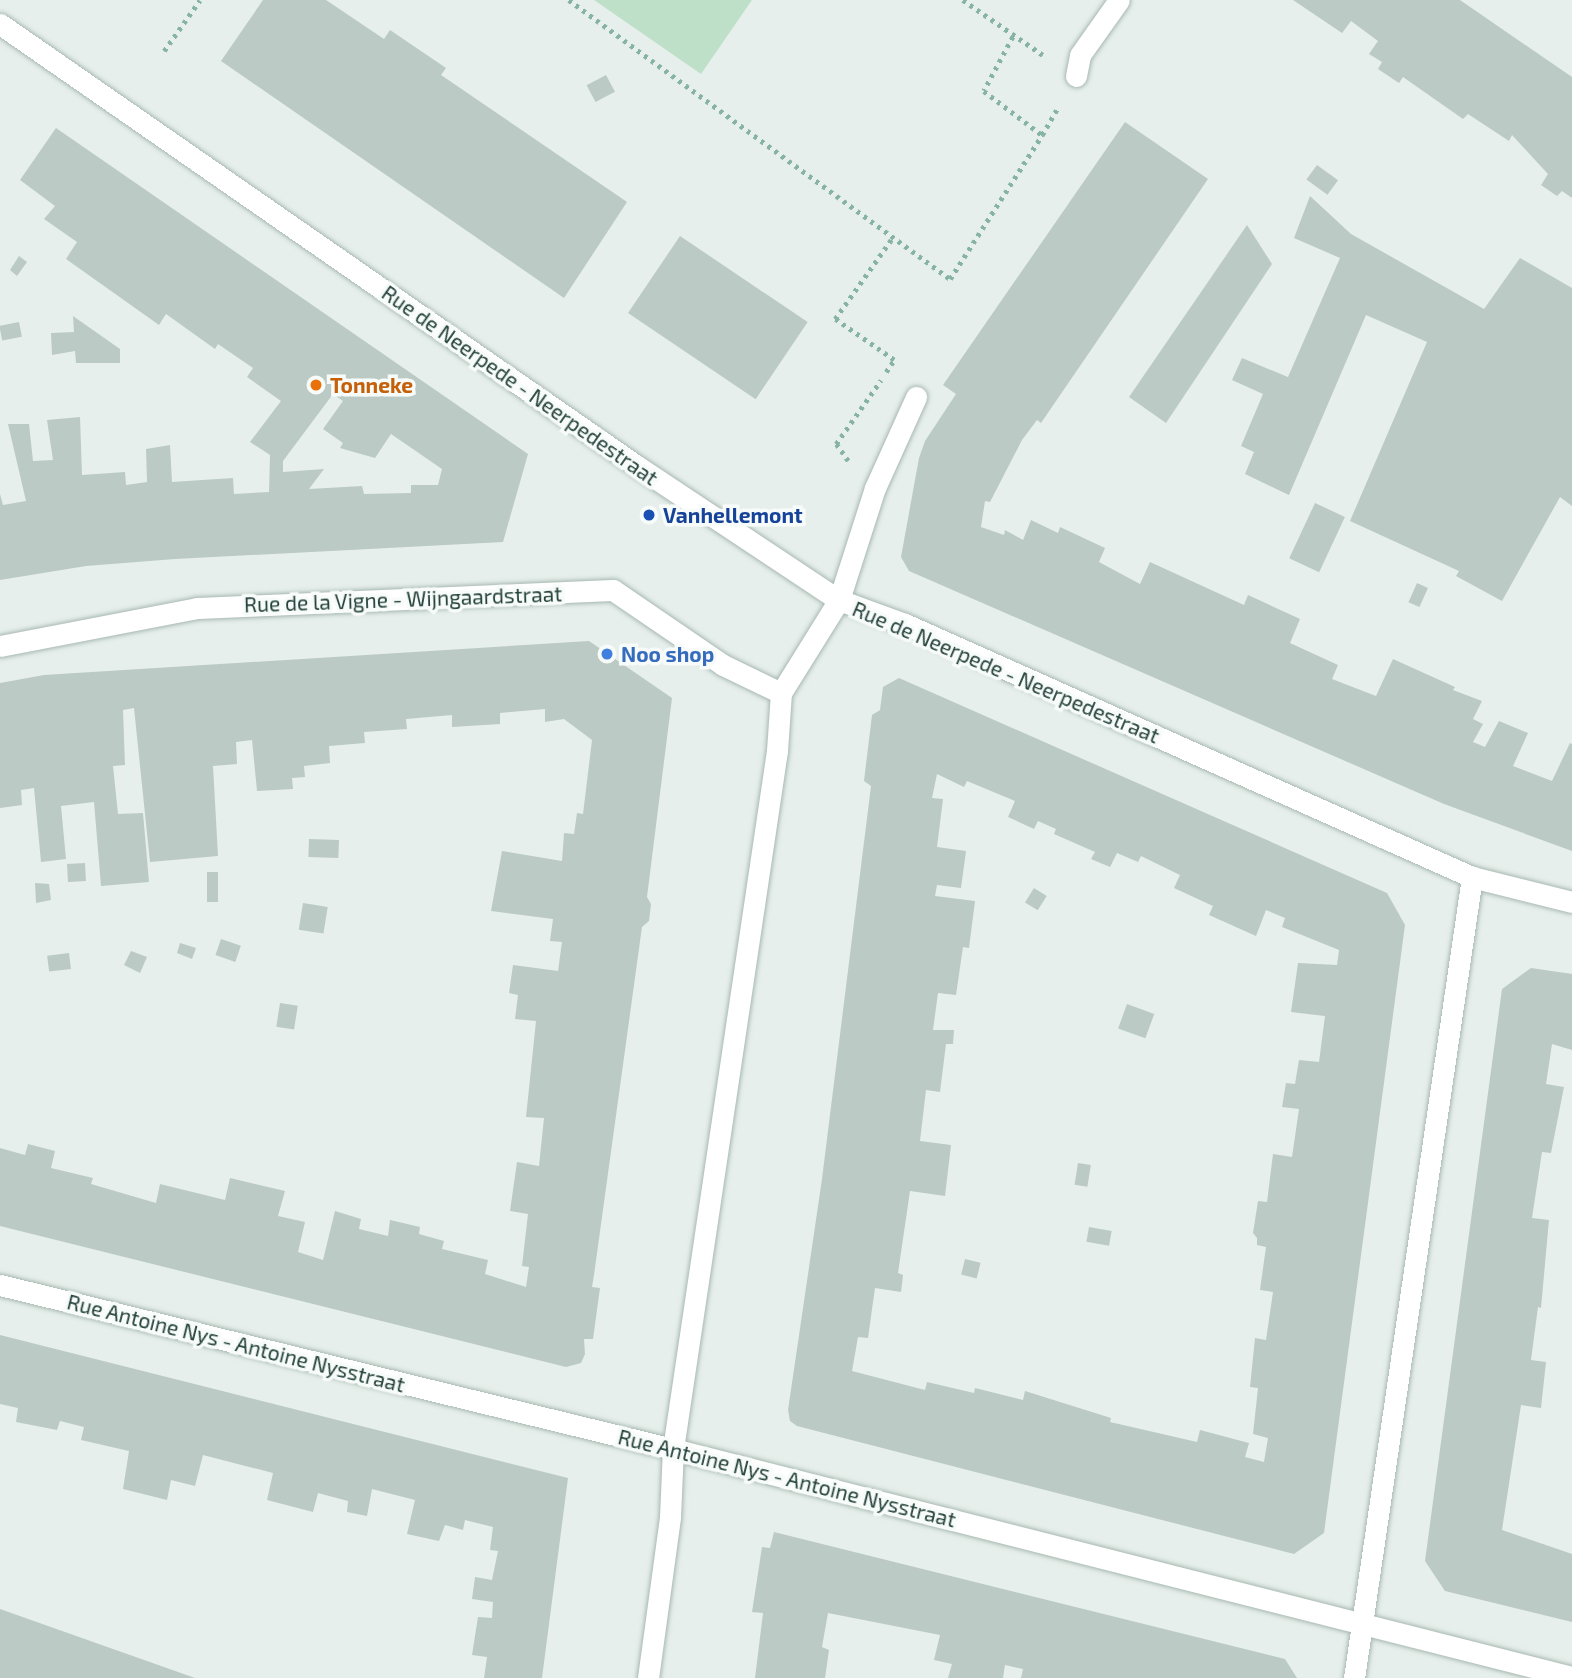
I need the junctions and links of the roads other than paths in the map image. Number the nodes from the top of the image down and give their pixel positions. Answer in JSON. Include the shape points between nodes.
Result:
{"nodes":[{"id":1,"x":1119,"y":0,"type":"edge"},
{"id":2,"x":0,"y":24,"type":"edge"},
{"id":3,"x":1076,"y":76,"type":"road end"},
{"id":4,"x":916,"y":397,"type":"dead end"},
{"id":5,"x":839,"y":600,"type":"junction"},
{"id":6,"x":0,"y":646,"type":"edge"},
{"id":7,"x":781,"y":693,"type":"junction"},
{"id":8,"x":1472,"y":877,"type":"junction"},
{"id":9,"x":1572,"y":901,"type":"edge"},
{"id":10,"x":0,"y":1285,"type":"edge"},
{"id":11,"x":673,"y":1449,"type":"junction"},
{"id":12,"x":1361,"y":1621,"type":"junction"},
{"id":13,"x":1572,"y":1677,"type":"edge"},
{"id":14,"x":648,"y":1678,"type":"edge"},
{"id":15,"x":1354,"y":1678,"type":"edge"}],
"edges":[{"from":1,"to":3,"type":"street","via":[[1080,55]]},
{"from":2,"to":5,"type":"street","name":"Rue de Neerpede - Neerpedestraat","via":[[625,458]]},
{"from":4,"to":5,"type":"street","via":[[875,488]]},
{"from":5,"to":7,"type":"street"},
{"from":5,"to":8,"type":"street","name":"Rue de Neerpede - Neerpedestraat","via":[[905,624]]},
{"from":6,"to":7,"type":"street","name":"Rue de la Vigne - Wijngaardstraat","via":[[197,608],[613,590],[723,665]]},
{"from":7,"to":11,"type":"street","via":[[778,751]]},
{"from":8,"to":9,"type":"street","name":"Rue de Neerpede - Neerpedestraat"},
{"from":8,"to":12,"type":"street"},
{"from":10,"to":11,"type":"street","name":"Rue Antoine Nys - Antoine Nysstraat"},
{"from":11,"to":12,"type":"street","name":"Rue Antoine Nys - Antoine Nysstraat"},
{"from":11,"to":14,"type":"street","via":[[670,1517]]},
{"from":12,"to":13,"type":"street","name":"Rue Antoine Nys - Antoine Nysstraat"},
{"from":12,"to":15,"type":"street"}]}
